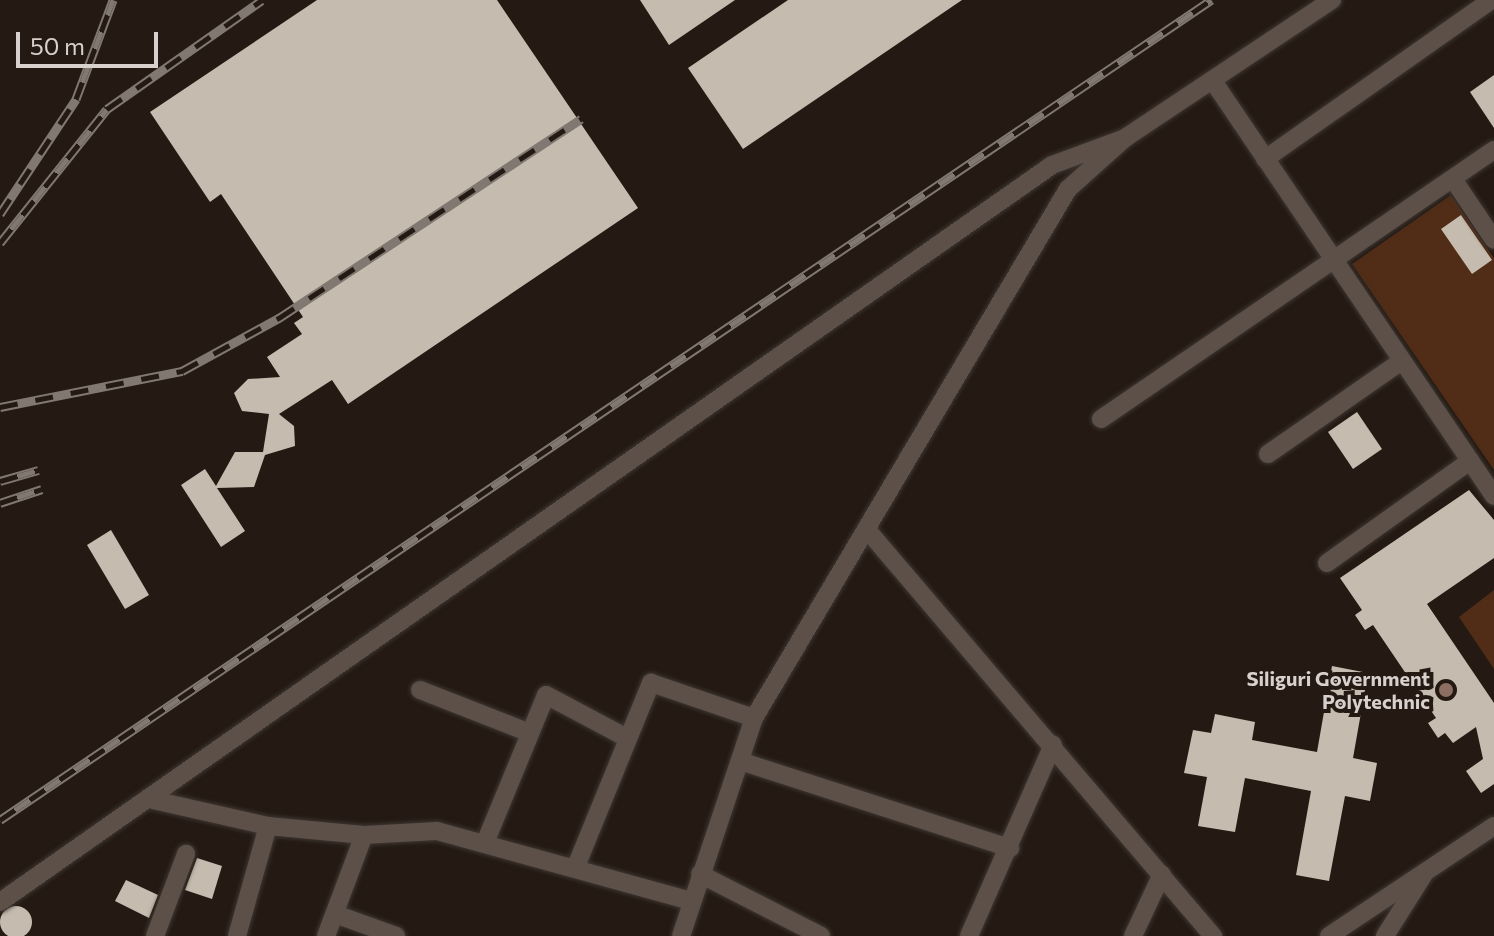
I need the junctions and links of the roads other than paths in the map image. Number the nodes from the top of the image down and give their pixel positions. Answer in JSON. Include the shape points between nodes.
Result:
{"nodes":[{"id":1,"x":1332,"y":0,"type":"edge"},
{"id":2,"x":1491,"y":0,"type":"edge"},
{"id":3,"x":1213,"y":81,"type":"junction"},
{"id":4,"x":1125,"y":138,"type":"junction"},
{"id":5,"x":1494,"y":150,"type":"edge"},
{"id":6,"x":1265,"y":159,"type":"junction"},
{"id":7,"x":1453,"y":179,"type":"junction"},
{"id":8,"x":1494,"y":240,"type":"edge"},
{"id":9,"x":1335,"y":262,"type":"junction"},
{"id":10,"x":1402,"y":361,"type":"junction"},
{"id":11,"x":1101,"y":419,"type":"dead end"},
{"id":12,"x":1268,"y":454,"type":"dead end"},
{"id":13,"x":1470,"y":461,"type":"junction"},
{"id":14,"x":1494,"y":496,"type":"edge"},
{"id":15,"x":869,"y":532,"type":"junction"},
{"id":16,"x":1327,"y":563,"type":"dead end"},
{"id":17,"x":420,"y":690,"type":"dead end"},
{"id":18,"x":754,"y":718,"type":"junction"},
{"id":19,"x":527,"y":732,"type":"junction"},
{"id":20,"x":625,"y":737,"type":"junction"},
{"id":21,"x":1053,"y":745,"type":"junction"},
{"id":22,"x":740,"y":761,"type":"junction"},
{"id":23,"x":153,"y":800,"type":"junction"},
{"id":24,"x":268,"y":826,"type":"junction"},
{"id":25,"x":1494,"y":826,"type":"edge"},
{"id":26,"x":364,"y":835,"type":"junction"},
{"id":27,"x":485,"y":843,"type":"junction"},
{"id":28,"x":1010,"y":848,"type":"junction"},
{"id":29,"x":186,"y":854,"type":"dead end"},
{"id":30,"x":577,"y":864,"type":"junction"},
{"id":31,"x":1426,"y":871,"type":"junction"},
{"id":32,"x":700,"y":874,"type":"junction"},
{"id":33,"x":1162,"y":874,"type":"junction"},
{"id":34,"x":692,"y":901,"type":"junction"},
{"id":35,"x":0,"y":902,"type":"edge"},
{"id":36,"x":335,"y":914,"type":"junction"},
{"id":37,"x":155,"y":936,"type":"edge"},
{"id":38,"x":237,"y":936,"type":"edge"},
{"id":39,"x":326,"y":936,"type":"edge"},
{"id":40,"x":396,"y":936,"type":"edge"},
{"id":41,"x":681,"y":936,"type":"edge"},
{"id":42,"x":821,"y":936,"type":"edge"},
{"id":43,"x":969,"y":936,"type":"edge"},
{"id":44,"x":1133,"y":936,"type":"edge"},
{"id":45,"x":1213,"y":936,"type":"edge"},
{"id":46,"x":1329,"y":936,"type":"edge"},
{"id":47,"x":1385,"y":936,"type":"edge"}],
"edges":[{"from":1,"to":3,"type":"street"},
{"from":2,"to":6,"type":"street"},
{"from":3,"to":4,"type":"street"},
{"from":3,"to":6,"type":"street"},
{"from":4,"to":15,"type":"street","via":[[1068,189]]},
{"from":4,"to":23,"type":"street","via":[[1052,165]]},
{"from":5,"to":7,"type":"street"},
{"from":6,"to":9,"type":"street"},
{"from":7,"to":8,"type":"street"},
{"from":7,"to":9,"type":"street"},
{"from":9,"to":10,"type":"street"},
{"from":9,"to":11,"type":"street"},
{"from":10,"to":12,"type":"street"},
{"from":10,"to":13,"type":"street"},
{"from":13,"to":14,"type":"street"},
{"from":13,"to":16,"type":"street"},
{"from":15,"to":18,"type":"street"},
{"from":15,"to":21,"type":"street"},
{"from":17,"to":19,"type":"street"},
{"from":18,"to":20,"type":"street","via":[[651,683]]},
{"from":18,"to":22,"type":"street"},
{"from":19,"to":20,"type":"street","via":[[539,701],[554,695]]},
{"from":19,"to":27,"type":"street"},
{"from":20,"to":30,"type":"street"},
{"from":21,"to":28,"type":"street"},
{"from":21,"to":33,"type":"street"},
{"from":22,"to":28,"type":"street"},
{"from":22,"to":32,"type":"street"},
{"from":23,"to":24,"type":"street"},
{"from":23,"to":35,"type":"street"},
{"from":24,"to":26,"type":"street"},
{"from":24,"to":38,"type":"street"},
{"from":25,"to":31,"type":"street"},
{"from":26,"to":27,"type":"street","via":[[437,831]]},
{"from":26,"to":36,"type":"street"},
{"from":27,"to":30,"type":"street"},
{"from":28,"to":43,"type":"street"},
{"from":29,"to":37,"type":"street"},
{"from":30,"to":34,"type":"street"},
{"from":31,"to":46,"type":"street"},
{"from":31,"to":47,"type":"street"},
{"from":32,"to":34,"type":"street"},
{"from":32,"to":42,"type":"street"},
{"from":33,"to":44,"type":"street"},
{"from":33,"to":45,"type":"street"},
{"from":34,"to":41,"type":"street"},
{"from":36,"to":39,"type":"street"},
{"from":36,"to":40,"type":"street"}]}
